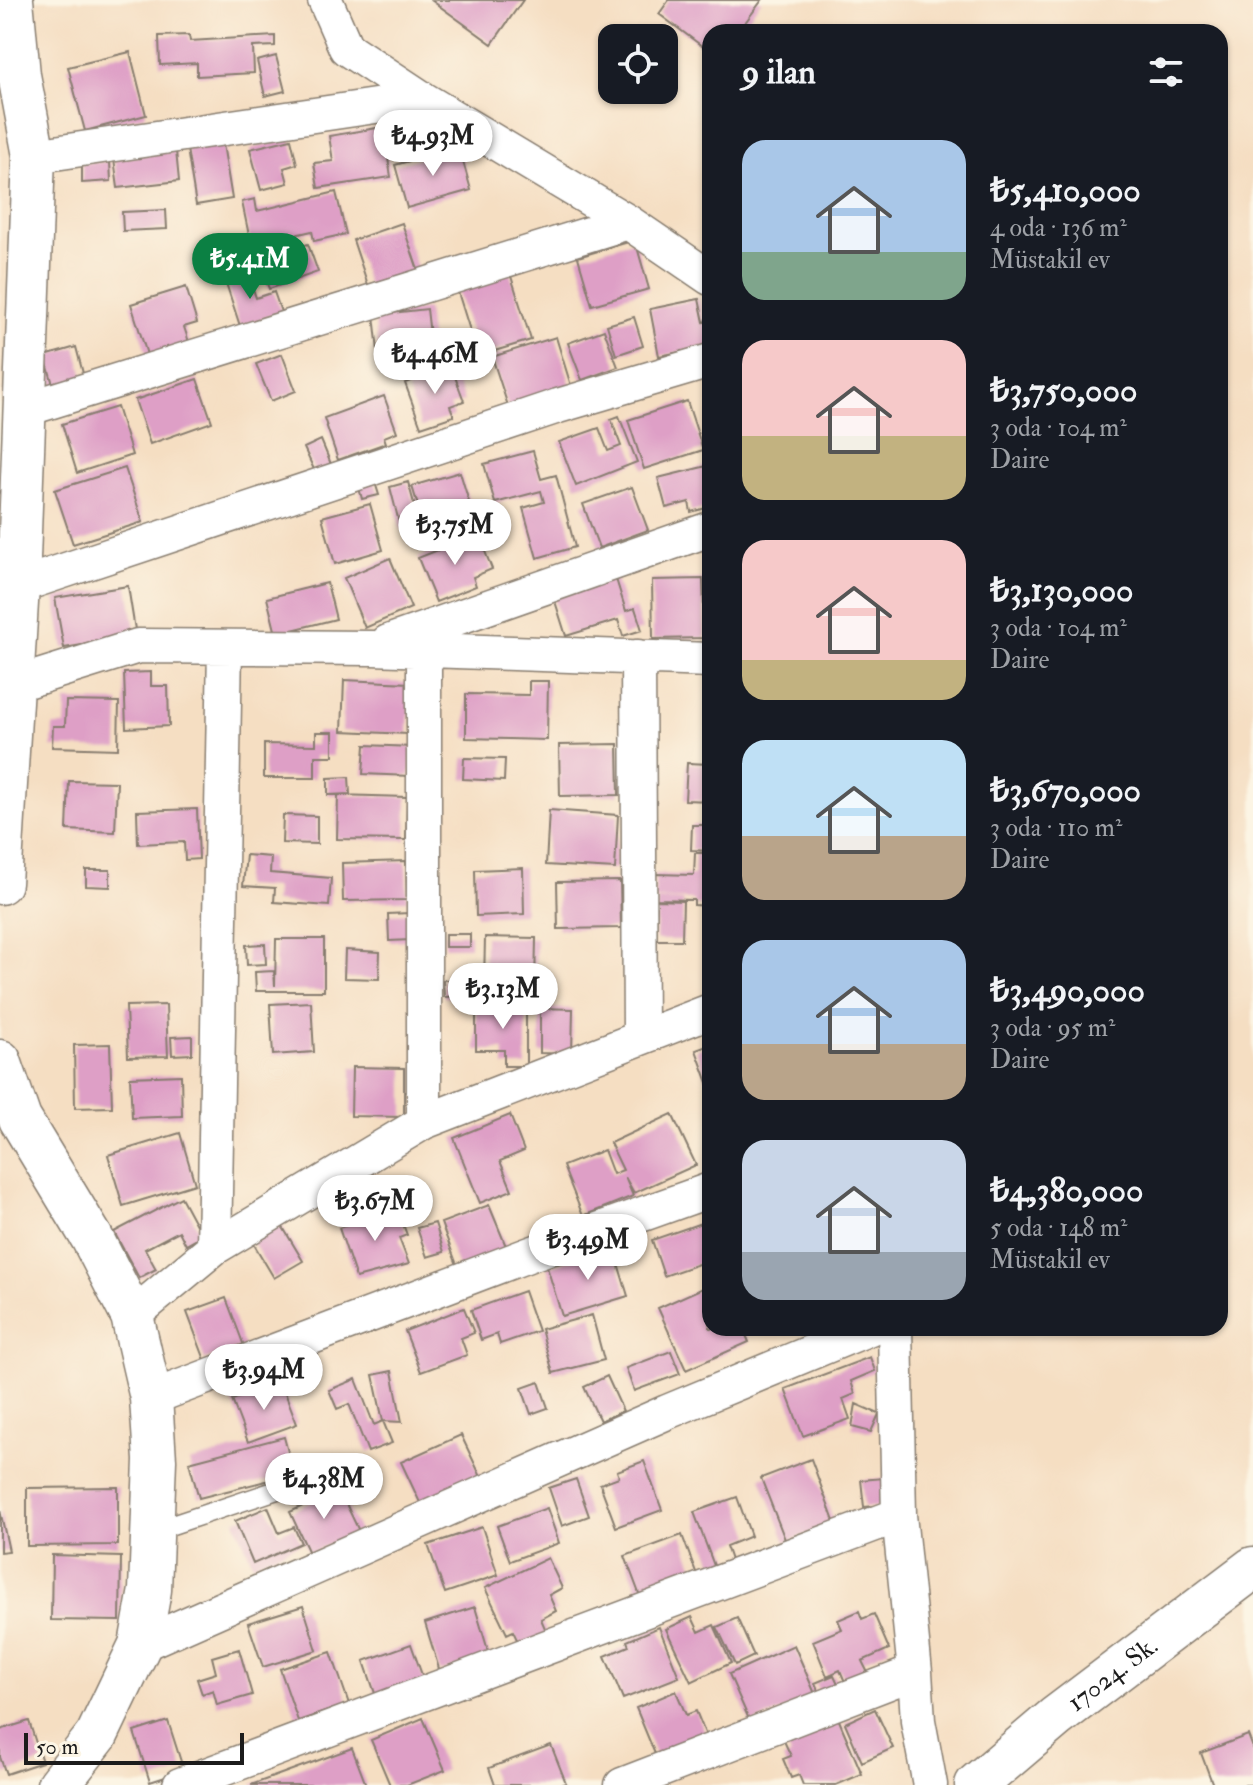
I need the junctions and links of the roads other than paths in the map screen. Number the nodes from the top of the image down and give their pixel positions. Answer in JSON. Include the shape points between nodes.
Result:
{"nodes":[{"id":1,"x":12,"y":0,"type":"edge"},
{"id":2,"x":325,"y":0,"type":"edge"},
{"id":3,"x":423,"y":99,"type":"junction"},
{"id":4,"x":34,"y":156,"type":"junction"},
{"id":5,"x":628,"y":222,"type":"junction"},
{"id":6,"x":702,"y":273,"type":"edge"},
{"id":7,"x":702,"y":363,"type":"edge"},
{"id":8,"x":26,"y":409,"type":"junction"},
{"id":9,"x":702,"y":532,"type":"edge"},
{"id":10,"x":18,"y":586,"type":"junction"},
{"id":11,"x":225,"y":647,"type":"junction"},
{"id":12,"x":372,"y":648,"type":"junction"},
{"id":13,"x":424,"y":651,"type":"junction"},
{"id":14,"x":638,"y":657,"type":"junction"},
{"id":15,"x":702,"y":660,"type":"edge"},
{"id":16,"x":13,"y":685,"type":"junction"},
{"id":17,"x":0,"y":883,"type":"edge"},
{"id":18,"x":702,"y":1014,"type":"edge"},
{"id":19,"x":640,"y":1037,"type":"junction"},
{"id":20,"x":0,"y":1061,"type":"edge"},
{"id":21,"x":424,"y":1122,"type":"junction"},
{"id":22,"x":702,"y":1193,"type":"edge"},
{"id":23,"x":214,"y":1248,"type":"junction"},
{"id":24,"x":132,"y":1316,"type":"junction"},
{"id":25,"x":851,"y":1336,"type":"edge"},
{"id":26,"x":895,"y":1336,"type":"edge"},
{"id":27,"x":151,"y":1398,"type":"junction"},
{"id":28,"x":295,"y":1484,"type":"dead end"},
{"id":29,"x":899,"y":1515,"type":"junction"},
{"id":30,"x":151,"y":1532,"type":"junction"},
{"id":31,"x":1253,"y":1568,"type":"edge"},
{"id":32,"x":140,"y":1645,"type":"junction"},
{"id":33,"x":915,"y":1672,"type":"junction"},
{"id":34,"x":58,"y":1785,"type":"edge"},
{"id":35,"x":180,"y":1785,"type":"edge"},
{"id":36,"x":622,"y":1785,"type":"edge"},
{"id":37,"x":930,"y":1785,"type":"edge"},
{"id":38,"x":976,"y":1785,"type":"edge"}],
"edges":[{"from":1,"to":4,"type":"street"},
{"from":2,"to":3,"type":"street","via":[[346,48]]},
{"from":3,"to":4,"type":"street"},
{"from":3,"to":5,"type":"street"},
{"from":4,"to":8,"type":"street"},
{"from":5,"to":6,"type":"street"},
{"from":5,"to":8,"type":"street"},
{"from":7,"to":10,"type":"street","via":[[558,406]]},
{"from":8,"to":10,"type":"street"},
{"from":9,"to":12,"type":"street"},
{"from":10,"to":16,"type":"street"},
{"from":11,"to":12,"type":"street"},
{"from":11,"to":16,"type":"street","via":[[138,646]]},
{"from":11,"to":23,"type":"street"},
{"from":12,"to":13,"type":"street"},
{"from":13,"to":14,"type":"street"},
{"from":13,"to":21,"type":"street"},
{"from":14,"to":15,"type":"street"},
{"from":14,"to":19,"type":"street"},
{"from":16,"to":17,"type":"street"},
{"from":18,"to":19,"type":"street"},
{"from":19,"to":21,"type":"street"},
{"from":20,"to":24,"type":"street","via":[[20,1119]]},
{"from":21,"to":23,"type":"street"},
{"from":22,"to":27,"type":"street"},
{"from":23,"to":24,"type":"street"},
{"from":24,"to":27,"type":"street"},
{"from":25,"to":32,"type":"street"},
{"from":26,"to":29,"type":"street"},
{"from":27,"to":30,"type":"street"},
{"from":28,"to":30,"type":"lane"},
{"from":29,"to":33,"type":"street"},
{"from":29,"to":35,"type":"street"},
{"from":30,"to":32,"type":"street","via":[[150,1590]]},
{"from":31,"to":38,"type":"street","name":"17024. Sk.","via":[[1056,1717]]},
{"from":32,"to":34,"type":"street","via":[[97,1735]]},
{"from":33,"to":36,"type":"street"},
{"from":33,"to":37,"type":"street"}]}
